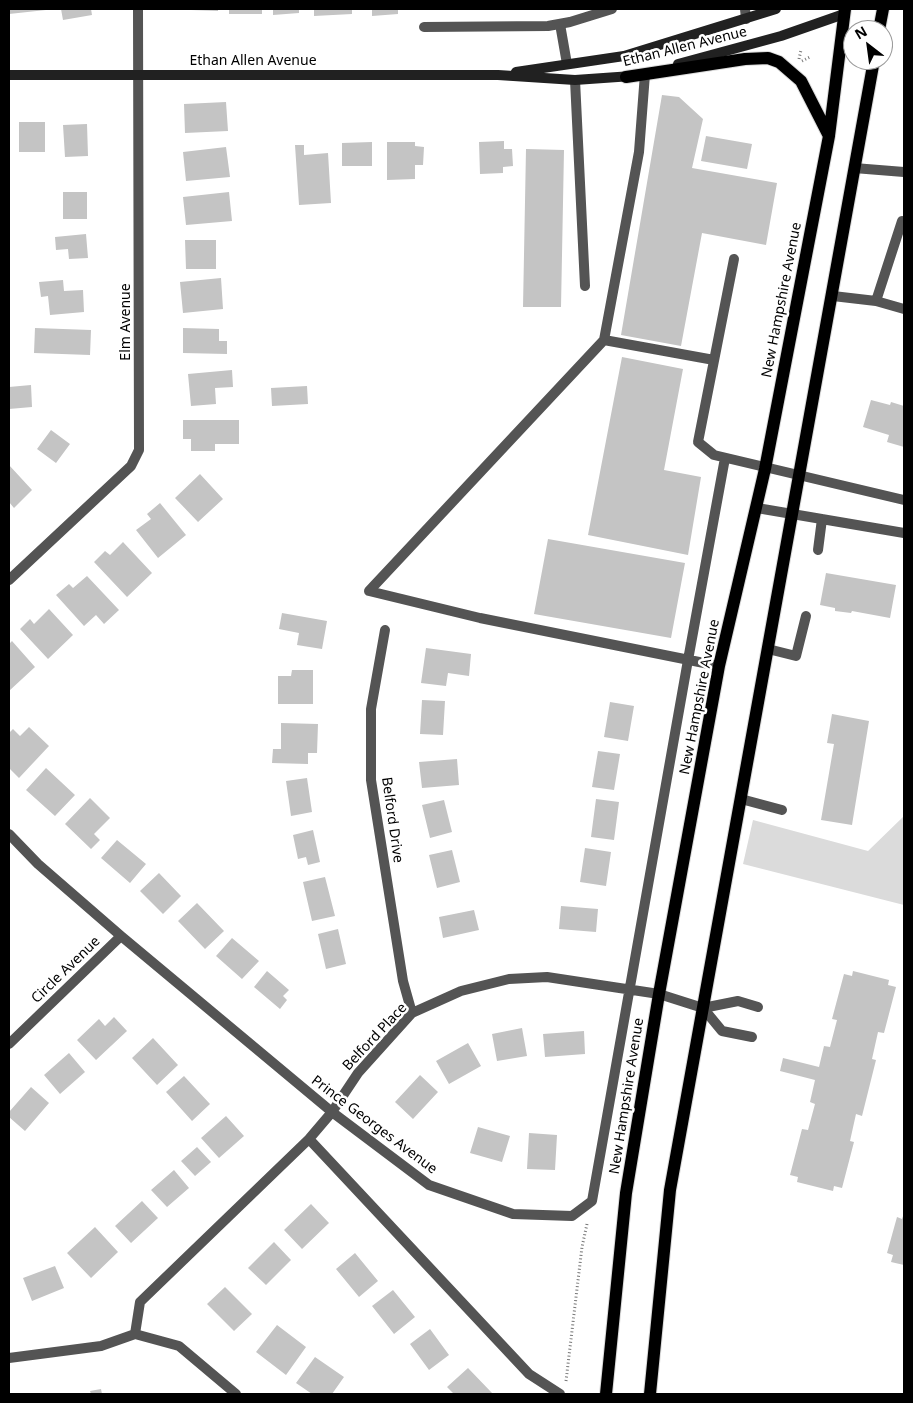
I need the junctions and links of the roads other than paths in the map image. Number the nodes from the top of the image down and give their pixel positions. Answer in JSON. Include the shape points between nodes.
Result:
{"nodes":[{"id":1,"x":138,"y":9,"type":"edge"},
{"id":2,"x":612,"y":9,"type":"edge"},
{"id":3,"x":776,"y":9,"type":"edge"},
{"id":4,"x":848,"y":10,"type":"edge"},
{"id":5,"x":745,"y":14,"type":"edge"},
{"id":6,"x":560,"y":24,"type":"junction"},
{"id":7,"x":424,"y":26,"type":"dead end"},
{"id":8,"x":567,"y":64,"type":"junction"},
{"id":9,"x":872,"y":70,"type":"edge"},
{"id":10,"x":645,"y":74,"type":"junction"},
{"id":11,"x":9,"y":75,"type":"edge"},
{"id":12,"x":140,"y":75,"type":"junction"},
{"id":13,"x":498,"y":75,"type":"junction"},
{"id":14,"x":626,"y":77,"type":"junction"},
{"id":15,"x":576,"y":80,"type":"junction"},
{"id":16,"x":829,"y":136,"type":"junction"},
{"id":17,"x":854,"y":168,"type":"junction"},
{"id":18,"x":904,"y":172,"type":"edge"},
{"id":19,"x":902,"y":221,"type":"dead end"},
{"id":20,"x":734,"y":259,"type":"dead end"},
{"id":21,"x":584,"y":286,"type":"dead end"},
{"id":22,"x":833,"y":296,"type":"junction"},
{"id":23,"x":876,"y":301,"type":"junction"},
{"id":24,"x":904,"y":310,"type":"edge"},
{"id":25,"x":604,"y":340,"type":"junction"},
{"id":26,"x":714,"y":360,"type":"junction"},
{"id":27,"x":725,"y":458,"type":"junction"},
{"id":28,"x":765,"y":468,"type":"junction"},
{"id":29,"x":799,"y":475,"type":"junction"},
{"id":30,"x":904,"y":500,"type":"edge"},
{"id":31,"x":756,"y":508,"type":"junction"},
{"id":32,"x":792,"y":514,"type":"junction"},
{"id":33,"x":822,"y":519,"type":"junction"},
{"id":34,"x":904,"y":532,"type":"edge"},
{"id":35,"x":818,"y":550,"type":"dead end"},
{"id":36,"x":9,"y":580,"type":"edge"},
{"id":37,"x":806,"y":616,"type":"dead end"},
{"id":38,"x":385,"y":630,"type":"dead end"},
{"id":39,"x":768,"y":649,"type":"junction"},
{"id":40,"x":688,"y":660,"type":"junction"},
{"id":41,"x":719,"y":666,"type":"junction"},
{"id":42,"x":741,"y":799,"type":"junction"},
{"id":43,"x":782,"y":810,"type":"dead end"},
{"id":44,"x":9,"y":834,"type":"edge"},
{"id":45,"x":121,"y":936,"type":"junction"},
{"id":46,"x":629,"y":989,"type":"junction"},
{"id":47,"x":659,"y":994,"type":"junction"},
{"id":48,"x":758,"y":1007,"type":"dead end"},
{"id":49,"x":703,"y":1008,"type":"junction"},
{"id":50,"x":412,"y":1013,"type":"junction"},
{"id":51,"x":752,"y":1037,"type":"dead end"},
{"id":52,"x":9,"y":1044,"type":"edge"},
{"id":53,"x":332,"y":1112,"type":"junction"},
{"id":54,"x":309,"y":1139,"type":"junction"},
{"id":55,"x":135,"y":1334,"type":"junction"},
{"id":56,"x":9,"y":1358,"type":"edge"},
{"id":57,"x":236,"y":1394,"type":"edge"},
{"id":58,"x":560,"y":1394,"type":"edge"},
{"id":59,"x":606,"y":1394,"type":"edge"},
{"id":60,"x":650,"y":1394,"type":"edge"}],
"edges":[{"from":1,"to":12,"type":"street","name":"Elm Avenue"},
{"from":2,"to":6,"type":"street"},
{"from":3,"to":5,"type":"main road","name":"Ethan Allen Avenue"},
{"from":4,"to":14,"type":"main road","name":"Ethan Allen Avenue","via":[[718,54]]},
{"from":4,"to":16,"type":"main road","name":"New Hampshire Avenue"},
{"from":5,"to":8,"type":"main road","name":"Ethan Allen Avenue","via":[[624,56]]},
{"from":6,"to":7,"type":"street"},
{"from":6,"to":8,"type":"street"},
{"from":8,"to":13,"type":"main road","name":"Ethan Allen Avenue"},
{"from":9,"to":17,"type":"main road"},
{"from":10,"to":14,"type":"main road"},
{"from":10,"to":16,"type":"main road","via":[[745,59],[774,60],[801,81]]},
{"from":10,"to":25,"type":"street","via":[[639,152]]},
{"from":11,"to":12,"type":"main road","name":"Ethan Allen Avenue"},
{"from":12,"to":13,"type":"main road","name":"Ethan Allen Avenue"},
{"from":12,"to":36,"type":"street","name":"Elm Avenue","via":[[139,450],[131,466]]},
{"from":13,"to":15,"type":"main road","name":"Ethan Allen Avenue"},
{"from":14,"to":15,"type":"main road","name":"Ethan Allen Avenue"},
{"from":15,"to":21,"type":"street"},
{"from":16,"to":28,"type":"main road","name":"New Hampshire Avenue"},
{"from":17,"to":18,"type":"street"},
{"from":17,"to":22,"type":"main road"},
{"from":19,"to":23,"type":"street"},
{"from":20,"to":26,"type":"street"},
{"from":22,"to":23,"type":"street"},
{"from":22,"to":29,"type":"main road"},
{"from":23,"to":24,"type":"street"},
{"from":25,"to":26,"type":"street"},
{"from":25,"to":40,"type":"street","via":[[369,591],[480,618]]},
{"from":26,"to":27,"type":"street","via":[[698,442],[714,455]]},
{"from":27,"to":28,"type":"street"},
{"from":27,"to":40,"type":"street","name":"New Hampshire Avenue"},
{"from":28,"to":29,"type":"street"},
{"from":28,"to":31,"type":"main road","name":"New Hampshire Avenue"},
{"from":29,"to":30,"type":"street"},
{"from":29,"to":32,"type":"main road"},
{"from":31,"to":32,"type":"street"},
{"from":31,"to":41,"type":"main road","name":"New Hampshire Avenue"},
{"from":32,"to":33,"type":"street"},
{"from":32,"to":39,"type":"main road"},
{"from":33,"to":34,"type":"street"},
{"from":33,"to":35,"type":"street"},
{"from":37,"to":39,"type":"street","via":[[796,656]]},
{"from":38,"to":50,"type":"street","name":"Belford Drive","via":[[371,708],[371,780],[403,981]]},
{"from":39,"to":42,"type":"main road"},
{"from":40,"to":41,"type":"street"},
{"from":40,"to":46,"type":"street","name":"New Hampshire Avenue"},
{"from":41,"to":47,"type":"main road","name":"New Hampshire Avenue"},
{"from":42,"to":43,"type":"street"},
{"from":42,"to":49,"type":"main road"},
{"from":44,"to":45,"type":"street","name":"Prince Georges Avenue","via":[[38,864]]},
{"from":45,"to":52,"type":"street","name":"Circle Avenue"},
{"from":45,"to":53,"type":"street","name":"Prince Georges Avenue"},
{"from":46,"to":47,"type":"street","name":"Belford Place"},
{"from":46,"to":50,"type":"street","name":"Belford Place","via":[[547,977],[509,979],[461,991]]},
{"from":46,"to":53,"type":"street","name":"Prince Georges Avenue","via":[[592,1201],[572,1216],[513,1214],[429,1185]]},
{"from":47,"to":49,"type":"street","name":"Belford Place"},
{"from":47,"to":59,"type":"main road","name":"New Hampshire Avenue","via":[[626,1193]]},
{"from":48,"to":49,"type":"street","via":[[738,1001]]},
{"from":49,"to":51,"type":"street","via":[[722,1031]]},
{"from":49,"to":60,"type":"main road","via":[[670,1190]]},
{"from":50,"to":53,"type":"street","name":"Belford Place","via":[[358,1074]]},
{"from":53,"to":54,"type":"street","name":"Belford Place"},
{"from":54,"to":55,"type":"street","name":"Belford Place","via":[[140,1302]]},
{"from":54,"to":58,"type":"street","via":[[529,1374]]},
{"from":55,"to":56,"type":"street","via":[[101,1346]]},
{"from":55,"to":57,"type":"street","via":[[179,1346]]}]}
